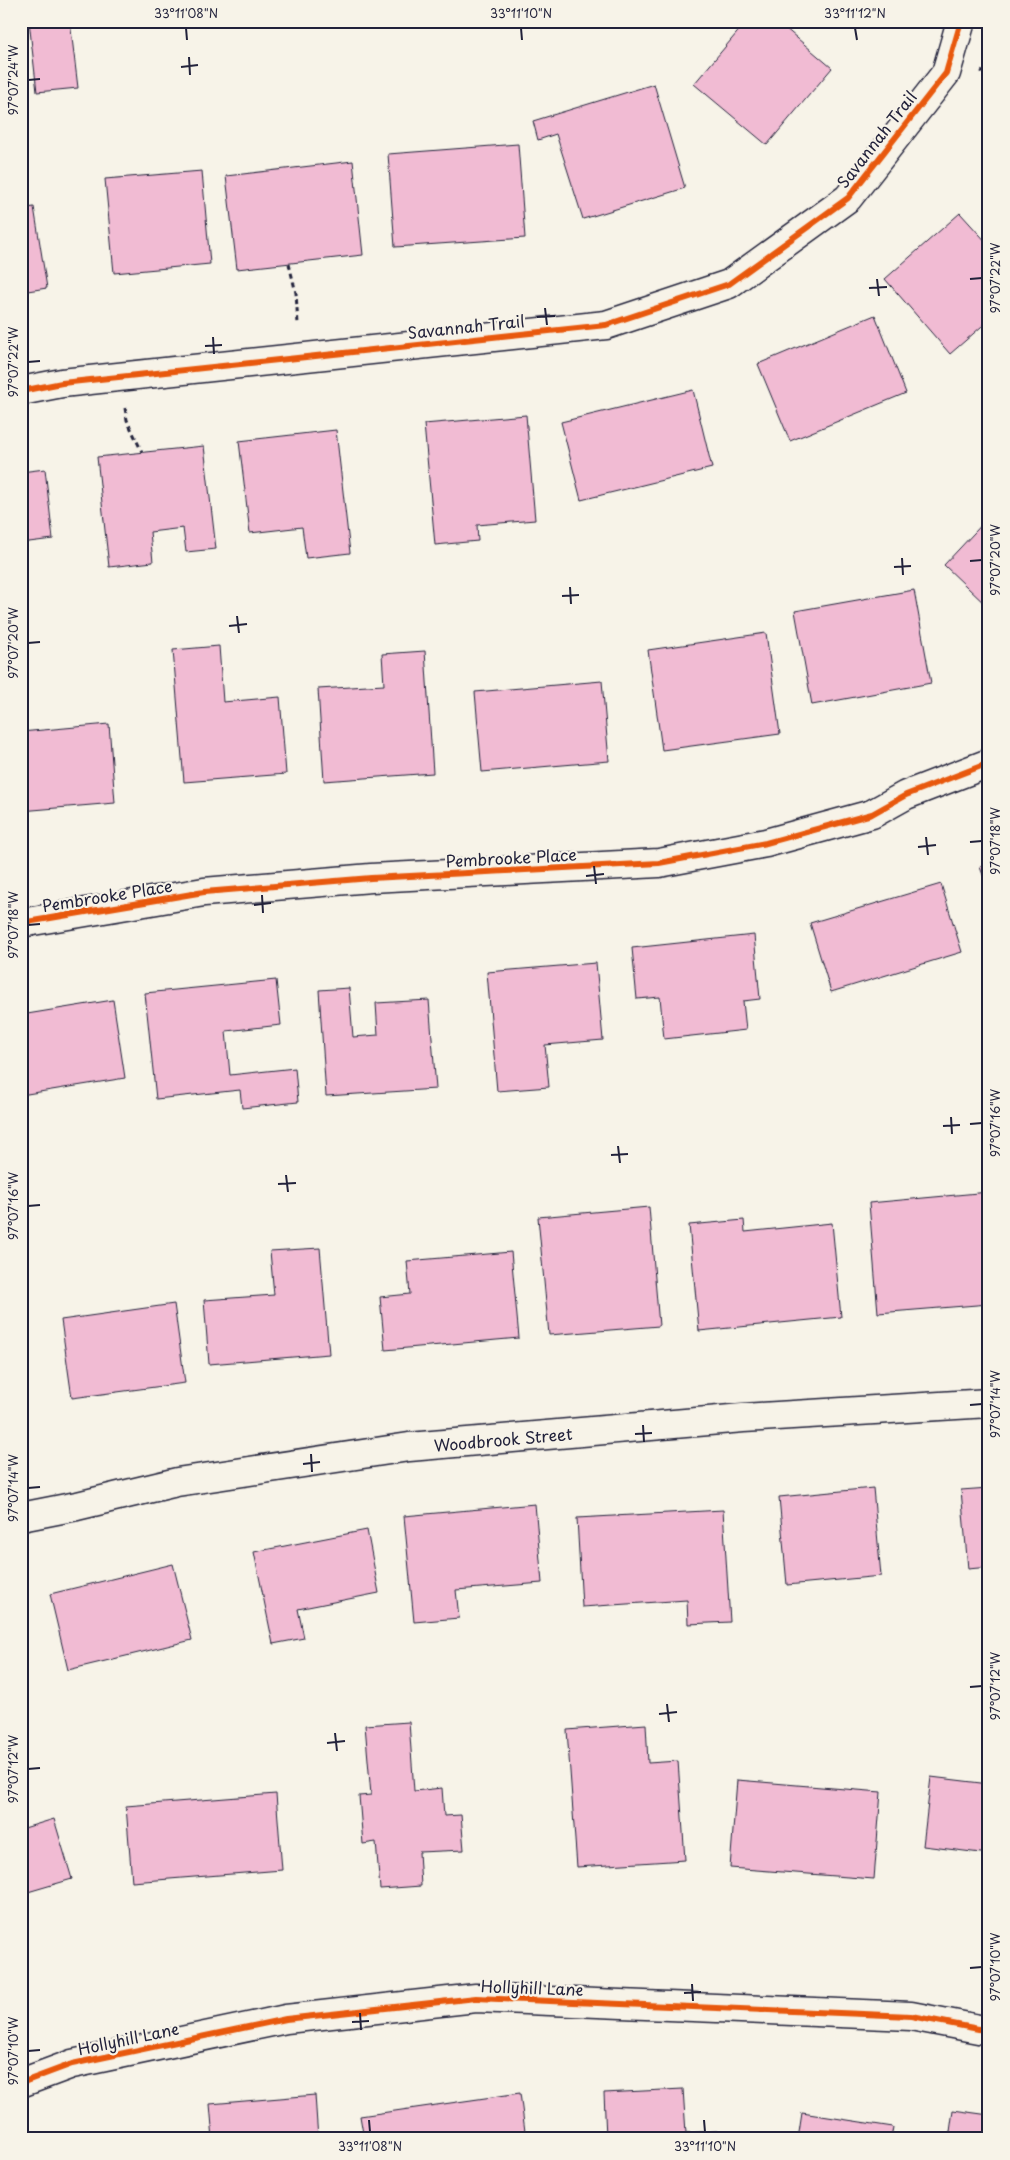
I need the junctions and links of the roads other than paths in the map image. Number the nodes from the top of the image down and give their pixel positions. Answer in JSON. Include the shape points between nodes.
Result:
{"nodes":[{"id":1,"x":961,"y":21,"type":"edge"},
{"id":2,"x":21,"y":392,"type":"edge"},
{"id":3,"x":989,"y":763,"type":"edge"},
{"id":4,"x":21,"y":923,"type":"edge"},
{"id":5,"x":989,"y":1403,"type":"edge"},
{"id":6,"x":21,"y":1517,"type":"edge"},
{"id":7,"x":989,"y":2031,"type":"edge"},
{"id":8,"x":21,"y":2083,"type":"edge"}],
"edges":[{"from":1,"to":2,"type":"street","name":"Savannah Trail","via":[[946,72],[848,198],[729,284],[606,325],[62,383]]},
{"from":3,"to":4,"type":"street","name":"Pembrooke Place","via":[[906,796],[872,814],[766,843],[659,863],[371,878],[204,892]]},
{"from":5,"to":6,"type":"street","name":"Woodbrook Street","via":[[744,1418],[409,1447],[177,1482]]},
{"from":7,"to":8,"type":"street","name":"Hollyhill Lane","via":[[911,2016],[476,1998],[286,2019],[72,2064]]}]}
